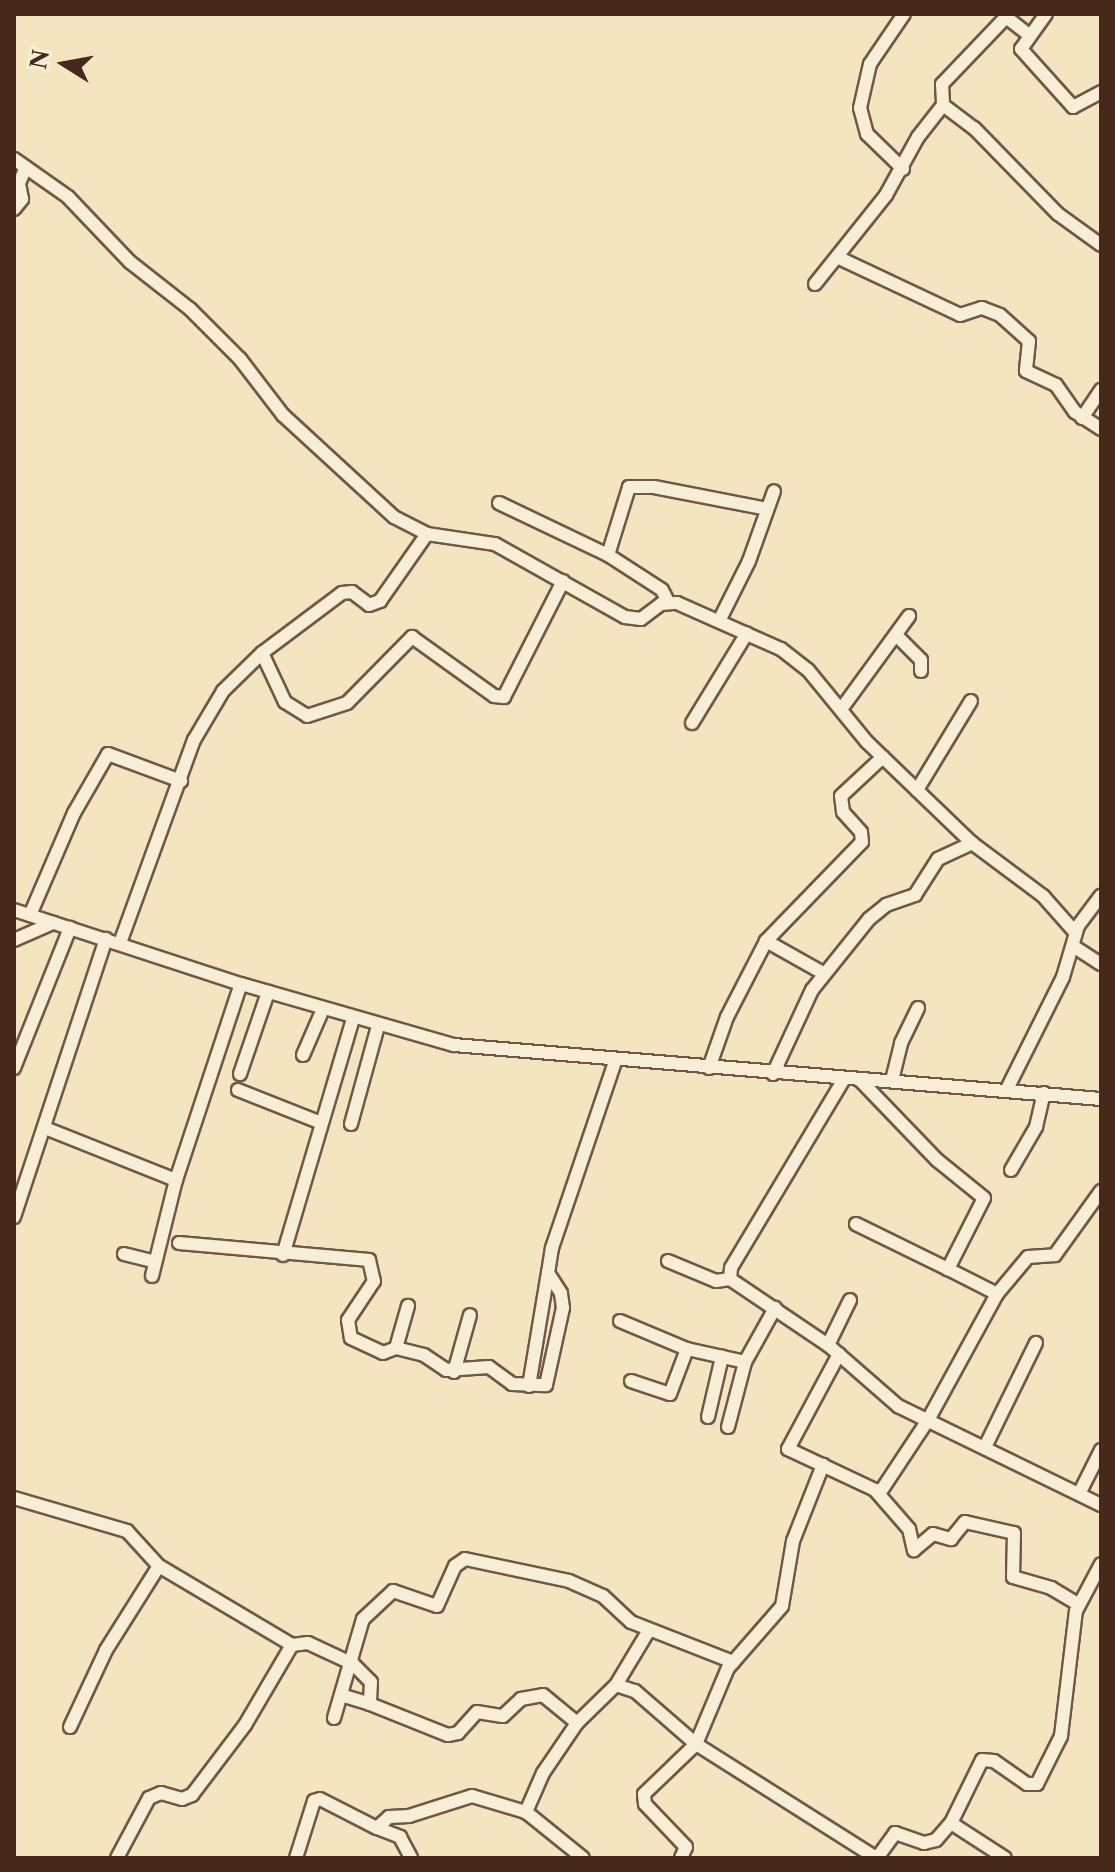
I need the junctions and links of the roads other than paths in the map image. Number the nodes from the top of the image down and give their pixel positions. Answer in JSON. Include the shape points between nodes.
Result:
{"nodes":[{"id":1,"x":904,"y":14,"type":"edge"},
{"id":2,"x":1046,"y":14,"type":"edge"},
{"id":3,"x":1007,"y":16,"type":"edge"},
{"id":4,"x":1029,"y":35,"type":"junction"},
{"id":5,"x":1101,"y":92,"type":"edge"},
{"id":6,"x":943,"y":105,"type":"junction"},
{"id":7,"x":14,"y":159,"type":"edge"},
{"id":8,"x":26,"y":167,"type":"junction"},
{"id":9,"x":903,"y":169,"type":"junction"},
{"id":10,"x":14,"y":209,"type":"edge"},
{"id":11,"x":1101,"y":245,"type":"edge"},
{"id":12,"x":837,"y":257,"type":"junction"},
{"id":13,"x":815,"y":284,"type":"dead end"},
{"id":14,"x":1101,"y":390,"type":"edge"},
{"id":15,"x":1082,"y":418,"type":"junction"},
{"id":16,"x":1101,"y":429,"type":"edge"},
{"id":17,"x":774,"y":491,"type":"dead end"},
{"id":18,"x":499,"y":503,"type":"dead end"},
{"id":19,"x":767,"y":509,"type":"junction"},
{"id":20,"x":427,"y":534,"type":"junction"},
{"id":21,"x":608,"y":555,"type":"junction"},
{"id":22,"x":563,"y":581,"type":"junction"},
{"id":23,"x":668,"y":602,"type":"junction"},
{"id":24,"x":909,"y":616,"type":"dead end"},
{"id":25,"x":719,"y":621,"type":"junction"},
{"id":26,"x":747,"y":633,"type":"junction"},
{"id":27,"x":896,"y":635,"type":"junction"},
{"id":28,"x":262,"y":653,"type":"junction"},
{"id":29,"x":921,"y":671,"type":"dead end"},
{"id":30,"x":971,"y":701,"type":"dead end"},
{"id":31,"x":842,"y":708,"type":"junction"},
{"id":32,"x":692,"y":723,"type":"dead end"},
{"id":33,"x":883,"y":757,"type":"junction"},
{"id":34,"x":181,"y":781,"type":"junction"},
{"id":35,"x":917,"y":790,"type":"junction"},
{"id":36,"x":972,"y":843,"type":"junction"},
{"id":37,"x":1101,"y":896,"type":"edge"},
{"id":38,"x":14,"y":910,"type":"edge"},
{"id":39,"x":30,"y":915,"type":"junction"},
{"id":40,"x":53,"y":923,"type":"junction"},
{"id":41,"x":70,"y":928,"type":"junction"},
{"id":42,"x":1075,"y":932,"type":"junction"},
{"id":43,"x":123,"y":936,"type":"junction"},
{"id":44,"x":106,"y":939,"type":"junction"},
{"id":45,"x":14,"y":940,"type":"edge"},
{"id":46,"x":766,"y":941,"type":"junction"},
{"id":47,"x":1073,"y":946,"type":"junction"},
{"id":48,"x":1101,"y":964,"type":"edge"},
{"id":49,"x":823,"y":973,"type":"junction"},
{"id":50,"x":241,"y":984,"type":"junction"},
{"id":51,"x":268,"y":992,"type":"junction"},
{"id":52,"x":918,"y":1008,"type":"dead end"},
{"id":53,"x":323,"y":1009,"type":"junction"},
{"id":54,"x":353,"y":1019,"type":"junction"},
{"id":55,"x":378,"y":1026,"type":"junction"},
{"id":56,"x":303,"y":1055,"type":"dead end"},
{"id":57,"x":615,"y":1062,"type":"junction"},
{"id":58,"x":14,"y":1068,"type":"edge"},
{"id":59,"x":709,"y":1068,"type":"junction"},
{"id":60,"x":240,"y":1074,"type":"dead end"},
{"id":61,"x":773,"y":1074,"type":"junction"},
{"id":62,"x":844,"y":1079,"type":"junction"},
{"id":63,"x":860,"y":1080,"type":"junction"},
{"id":64,"x":892,"y":1080,"type":"junction"},
{"id":65,"x":1008,"y":1087,"type":"junction"},
{"id":66,"x":238,"y":1090,"type":"dead end"},
{"id":67,"x":1044,"y":1093,"type":"junction"},
{"id":68,"x":1101,"y":1099,"type":"edge"},
{"id":69,"x":319,"y":1122,"type":"junction"},
{"id":70,"x":351,"y":1124,"type":"dead end"},
{"id":71,"x":45,"y":1128,"type":"junction"},
{"id":72,"x":1011,"y":1170,"type":"dead end"},
{"id":73,"x":176,"y":1180,"type":"junction"},
{"id":74,"x":1101,"y":1191,"type":"edge"},
{"id":75,"x":14,"y":1217,"type":"edge"},
{"id":76,"x":856,"y":1224,"type":"dead end"},
{"id":77,"x":179,"y":1243,"type":"dead end"},
{"id":78,"x":124,"y":1254,"type":"dead end"},
{"id":79,"x":283,"y":1255,"type":"junction"},
{"id":80,"x":668,"y":1261,"type":"dead end"},
{"id":81,"x":155,"y":1262,"type":"junction"},
{"id":82,"x":948,"y":1269,"type":"junction"},
{"id":83,"x":548,"y":1273,"type":"junction"},
{"id":84,"x":152,"y":1276,"type":"dead end"},
{"id":85,"x":730,"y":1279,"type":"junction"},
{"id":86,"x":997,"y":1294,"type":"junction"},
{"id":87,"x":850,"y":1300,"type":"dead end"},
{"id":88,"x":408,"y":1306,"type":"dead end"},
{"id":89,"x":775,"y":1308,"type":"junction"},
{"id":90,"x":470,"y":1315,"type":"dead end"},
{"id":91,"x":620,"y":1321,"type":"dead end"},
{"id":92,"x":1036,"y":1343,"type":"dead end"},
{"id":93,"x":828,"y":1345,"type":"junction"},
{"id":94,"x":396,"y":1348,"type":"junction"},
{"id":95,"x":687,"y":1349,"type":"junction"},
{"id":96,"x":839,"y":1354,"type":"junction"},
{"id":97,"x":722,"y":1357,"type":"junction"},
{"id":98,"x":745,"y":1362,"type":"junction"},
{"id":99,"x":454,"y":1372,"type":"junction"},
{"id":100,"x":631,"y":1381,"type":"dead end"},
{"id":101,"x":529,"y":1386,"type":"junction"},
{"id":102,"x":708,"y":1417,"type":"dead end"},
{"id":103,"x":928,"y":1420,"type":"junction"},
{"id":104,"x":728,"y":1427,"type":"dead end"},
{"id":105,"x":985,"y":1447,"type":"junction"},
{"id":106,"x":1101,"y":1450,"type":"edge"},
{"id":107,"x":823,"y":1465,"type":"junction"},
{"id":108,"x":1080,"y":1492,"type":"junction"},
{"id":109,"x":879,"y":1494,"type":"junction"},
{"id":110,"x":14,"y":1500,"type":"edge"},
{"id":111,"x":1101,"y":1505,"type":"edge"},
{"id":112,"x":1101,"y":1564,"type":"edge"},
{"id":113,"x":159,"y":1566,"type":"junction"},
{"id":114,"x":1078,"y":1604,"type":"junction"},
{"id":115,"x":649,"y":1630,"type":"junction"},
{"id":116,"x":292,"y":1645,"type":"junction"},
{"id":117,"x":733,"y":1662,"type":"junction"},
{"id":118,"x":350,"y":1663,"type":"junction"},
{"id":119,"x":616,"y":1685,"type":"junction"},
{"id":120,"x":341,"y":1695,"type":"junction"},
{"id":121,"x":370,"y":1704,"type":"junction"},
{"id":122,"x":334,"y":1718,"type":"dead end"},
{"id":123,"x":577,"y":1723,"type":"junction"},
{"id":124,"x":70,"y":1727,"type":"dead end"},
{"id":125,"x":696,"y":1744,"type":"junction"},
{"id":126,"x":526,"y":1812,"type":"junction"},
{"id":127,"x":951,"y":1823,"type":"junction"},
{"id":128,"x":377,"y":1828,"type":"junction"},
{"id":129,"x":581,"y":1857,"type":"edge"},
{"id":130,"x":117,"y":1858,"type":"edge"},
{"id":131,"x":296,"y":1858,"type":"edge"},
{"id":132,"x":411,"y":1858,"type":"edge"},
{"id":133,"x":681,"y":1858,"type":"edge"},
{"id":134,"x":876,"y":1858,"type":"edge"},
{"id":135,"x":1005,"y":1858,"type":"edge"}],
"edges":[{"from":1,"to":9,"type":"street","via":[[870,64],[860,108],[867,134]]},
{"from":2,"to":4,"type":"street"},
{"from":3,"to":4,"type":"street"},
{"from":3,"to":6,"type":"street","via":[[942,84]]},
{"from":4,"to":5,"type":"street","via":[[1021,49],[1070,104],[1076,107]]},
{"from":6,"to":9,"type":"street","via":[[918,137]]},
{"from":6,"to":11,"type":"street","via":[[974,128],[1058,214]]},
{"from":7,"to":8,"type":"street"},
{"from":8,"to":10,"type":"street","via":[[19,183],[22,199]]},
{"from":8,"to":20,"type":"street","via":[[68,197],[130,262],[190,309],[240,359],[283,415],[382,508]]},
{"from":9,"to":12,"type":"street"},
{"from":12,"to":13,"type":"street"},
{"from":12,"to":15,"type":"street","via":[[960,315],[982,308],[1000,315],[1029,341],[1026,371],[1056,385]]},
{"from":14,"to":15,"type":"street"},
{"from":15,"to":16,"type":"street"},
{"from":17,"to":19,"type":"street"},
{"from":18,"to":21,"type":"street"},
{"from":19,"to":21,"type":"street","via":[[629,487]]},
{"from":19,"to":25,"type":"street"},
{"from":20,"to":22,"type":"street","via":[[486,541]]},
{"from":20,"to":28,"type":"street","via":[[380,601],[369,605],[352,592],[342,593]]},
{"from":21,"to":23,"type":"street","via":[[662,590]]},
{"from":22,"to":23,"type":"street","via":[[633,618]]},
{"from":22,"to":28,"type":"street","via":[[504,697],[494,696],[412,637],[347,703],[307,716],[285,702]]},
{"from":23,"to":25,"type":"street"},
{"from":24,"to":27,"type":"street"},
{"from":25,"to":26,"type":"street"},
{"from":26,"to":31,"type":"street","via":[[799,662]]},
{"from":26,"to":32,"type":"street"},
{"from":27,"to":29,"type":"street","via":[[919,656]]},
{"from":27,"to":31,"type":"street"},
{"from":28,"to":34,"type":"street","via":[[204,719]]},
{"from":30,"to":35,"type":"street"},
{"from":31,"to":33,"type":"street"},
{"from":33,"to":35,"type":"street"},
{"from":33,"to":46,"type":"street","via":[[841,796],[843,812],[861,832],[862,842]]},
{"from":34,"to":39,"type":"street","via":[[108,754],[74,813]]},
{"from":34,"to":43,"type":"street"},
{"from":35,"to":36,"type":"street"},
{"from":36,"to":42,"type":"street","via":[[1019,875]]},
{"from":36,"to":49,"type":"street","via":[[938,859],[915,895],[879,909]]},
{"from":37,"to":42,"type":"street"},
{"from":38,"to":39,"type":"street"},
{"from":39,"to":40,"type":"street"},
{"from":40,"to":41,"type":"street"},
{"from":40,"to":45,"type":"street"},
{"from":41,"to":44,"type":"street"},
{"from":41,"to":58,"type":"street"},
{"from":42,"to":47,"type":"street"},
{"from":43,"to":44,"type":"street"},
{"from":43,"to":50,"type":"street"},
{"from":44,"to":71,"type":"street"},
{"from":46,"to":49,"type":"street"},
{"from":46,"to":59,"type":"street","via":[[727,1017]]},
{"from":47,"to":48,"type":"street"},
{"from":47,"to":65,"type":"street"},
{"from":49,"to":61,"type":"street"},
{"from":50,"to":51,"type":"street"},
{"from":50,"to":73,"type":"street"},
{"from":51,"to":53,"type":"street"},
{"from":51,"to":60,"type":"street"},
{"from":52,"to":64,"type":"street","via":[[901,1043]]},
{"from":53,"to":54,"type":"street"},
{"from":53,"to":56,"type":"street"},
{"from":54,"to":55,"type":"street"},
{"from":54,"to":69,"type":"street"},
{"from":55,"to":57,"type":"street","via":[[474,1048]]},
{"from":55,"to":70,"type":"street"},
{"from":57,"to":59,"type":"street"},
{"from":57,"to":83,"type":"street"},
{"from":59,"to":61,"type":"street"},
{"from":61,"to":62,"type":"street"},
{"from":62,"to":63,"type":"street"},
{"from":62,"to":85,"type":"street","via":[[731,1268]]},
{"from":63,"to":64,"type":"street"},
{"from":63,"to":82,"type":"street","via":[[937,1160],[984,1198]]},
{"from":64,"to":65,"type":"street"},
{"from":65,"to":67,"type":"street"},
{"from":66,"to":69,"type":"street"},
{"from":67,"to":68,"type":"street"},
{"from":67,"to":72,"type":"street","via":[[1036,1127]]},
{"from":69,"to":79,"type":"street"},
{"from":71,"to":73,"type":"street"},
{"from":71,"to":75,"type":"street"},
{"from":73,"to":81,"type":"street"},
{"from":74,"to":86,"type":"street","via":[[1055,1255],[1028,1257]]},
{"from":76,"to":82,"type":"street"},
{"from":77,"to":79,"type":"street"},
{"from":78,"to":81,"type":"street"},
{"from":79,"to":94,"type":"street","via":[[373,1262],[374,1281],[348,1320],[347,1332],[383,1353]]},
{"from":80,"to":85,"type":"street","via":[[716,1281]]},
{"from":81,"to":84,"type":"street"},
{"from":82,"to":86,"type":"street"},
{"from":83,"to":101,"type":"street"},
{"from":83,"to":101,"type":"street","via":[[563,1298],[551,1376],[546,1385]]},
{"from":85,"to":89,"type":"street"},
{"from":86,"to":103,"type":"street"},
{"from":87,"to":93,"type":"street"},
{"from":88,"to":94,"type":"street"},
{"from":89,"to":93,"type":"street"},
{"from":89,"to":98,"type":"street"},
{"from":90,"to":99,"type":"street"},
{"from":91,"to":95,"type":"street"},
{"from":92,"to":105,"type":"street"},
{"from":93,"to":96,"type":"street"},
{"from":94,"to":99,"type":"street"},
{"from":95,"to":97,"type":"street"},
{"from":95,"to":100,"type":"street","via":[[670,1394]]},
{"from":96,"to":103,"type":"street","via":[[898,1406]]},
{"from":96,"to":107,"type":"street","via":[[787,1446]]},
{"from":97,"to":98,"type":"street"},
{"from":97,"to":102,"type":"street"},
{"from":98,"to":104,"type":"street"},
{"from":99,"to":101,"type":"street","via":[[489,1367],[505,1382]]},
{"from":103,"to":105,"type":"street"},
{"from":103,"to":109,"type":"street"},
{"from":105,"to":108,"type":"street"},
{"from":106,"to":108,"type":"street"},
{"from":107,"to":109,"type":"street"},
{"from":107,"to":117,"type":"street","via":[[793,1541],[782,1606]]},
{"from":108,"to":111,"type":"street"},
{"from":109,"to":114,"type":"street","via":[[909,1529],[914,1550],[933,1534],[951,1539],[965,1522],[1011,1532],[1017,1539],[1013,1577],[1051,1588]]},
{"from":110,"to":113,"type":"street","via":[[110,1523],[139,1541]]},
{"from":112,"to":114,"type":"street","via":[[1093,1587]]},
{"from":113,"to":116,"type":"street"},
{"from":113,"to":124,"type":"street","via":[[106,1650]]},
{"from":114,"to":127,"type":"street","via":[[1057,1750],[1037,1784],[982,1760]]},
{"from":115,"to":117,"type":"street"},
{"from":115,"to":118,"type":"street","via":[[631,1622],[603,1596],[569,1581],[465,1559],[455,1566],[437,1606],[388,1592],[363,1619]]},
{"from":115,"to":119,"type":"street"},
{"from":116,"to":118,"type":"street","via":[[308,1643]]},
{"from":116,"to":130,"type":"street","via":[[245,1725],[192,1795],[149,1798]]},
{"from":117,"to":125,"type":"street"},
{"from":118,"to":120,"type":"street"},
{"from":118,"to":121,"type":"street","via":[[371,1682]]},
{"from":119,"to":123,"type":"street"},
{"from":119,"to":125,"type":"street","via":[[635,1691]]},
{"from":120,"to":121,"type":"street"},
{"from":120,"to":122,"type":"street"},
{"from":121,"to":123,"type":"street","via":[[448,1735],[458,1733],[477,1712],[503,1716],[521,1699],[543,1695]]},
{"from":123,"to":126,"type":"street","via":[[543,1773]]},
{"from":125,"to":133,"type":"street","via":[[644,1794],[645,1804],[686,1847]]},
{"from":125,"to":134,"type":"street"},
{"from":126,"to":128,"type":"street","via":[[472,1796],[389,1817]]},
{"from":126,"to":129,"type":"street"},
{"from":127,"to":134,"type":"street","via":[[931,1843],[895,1833]]},
{"from":127,"to":135,"type":"street"},
{"from":128,"to":131,"type":"street","via":[[330,1802],[314,1801]]},
{"from":128,"to":132,"type":"street","via":[[400,1837]]}]}
